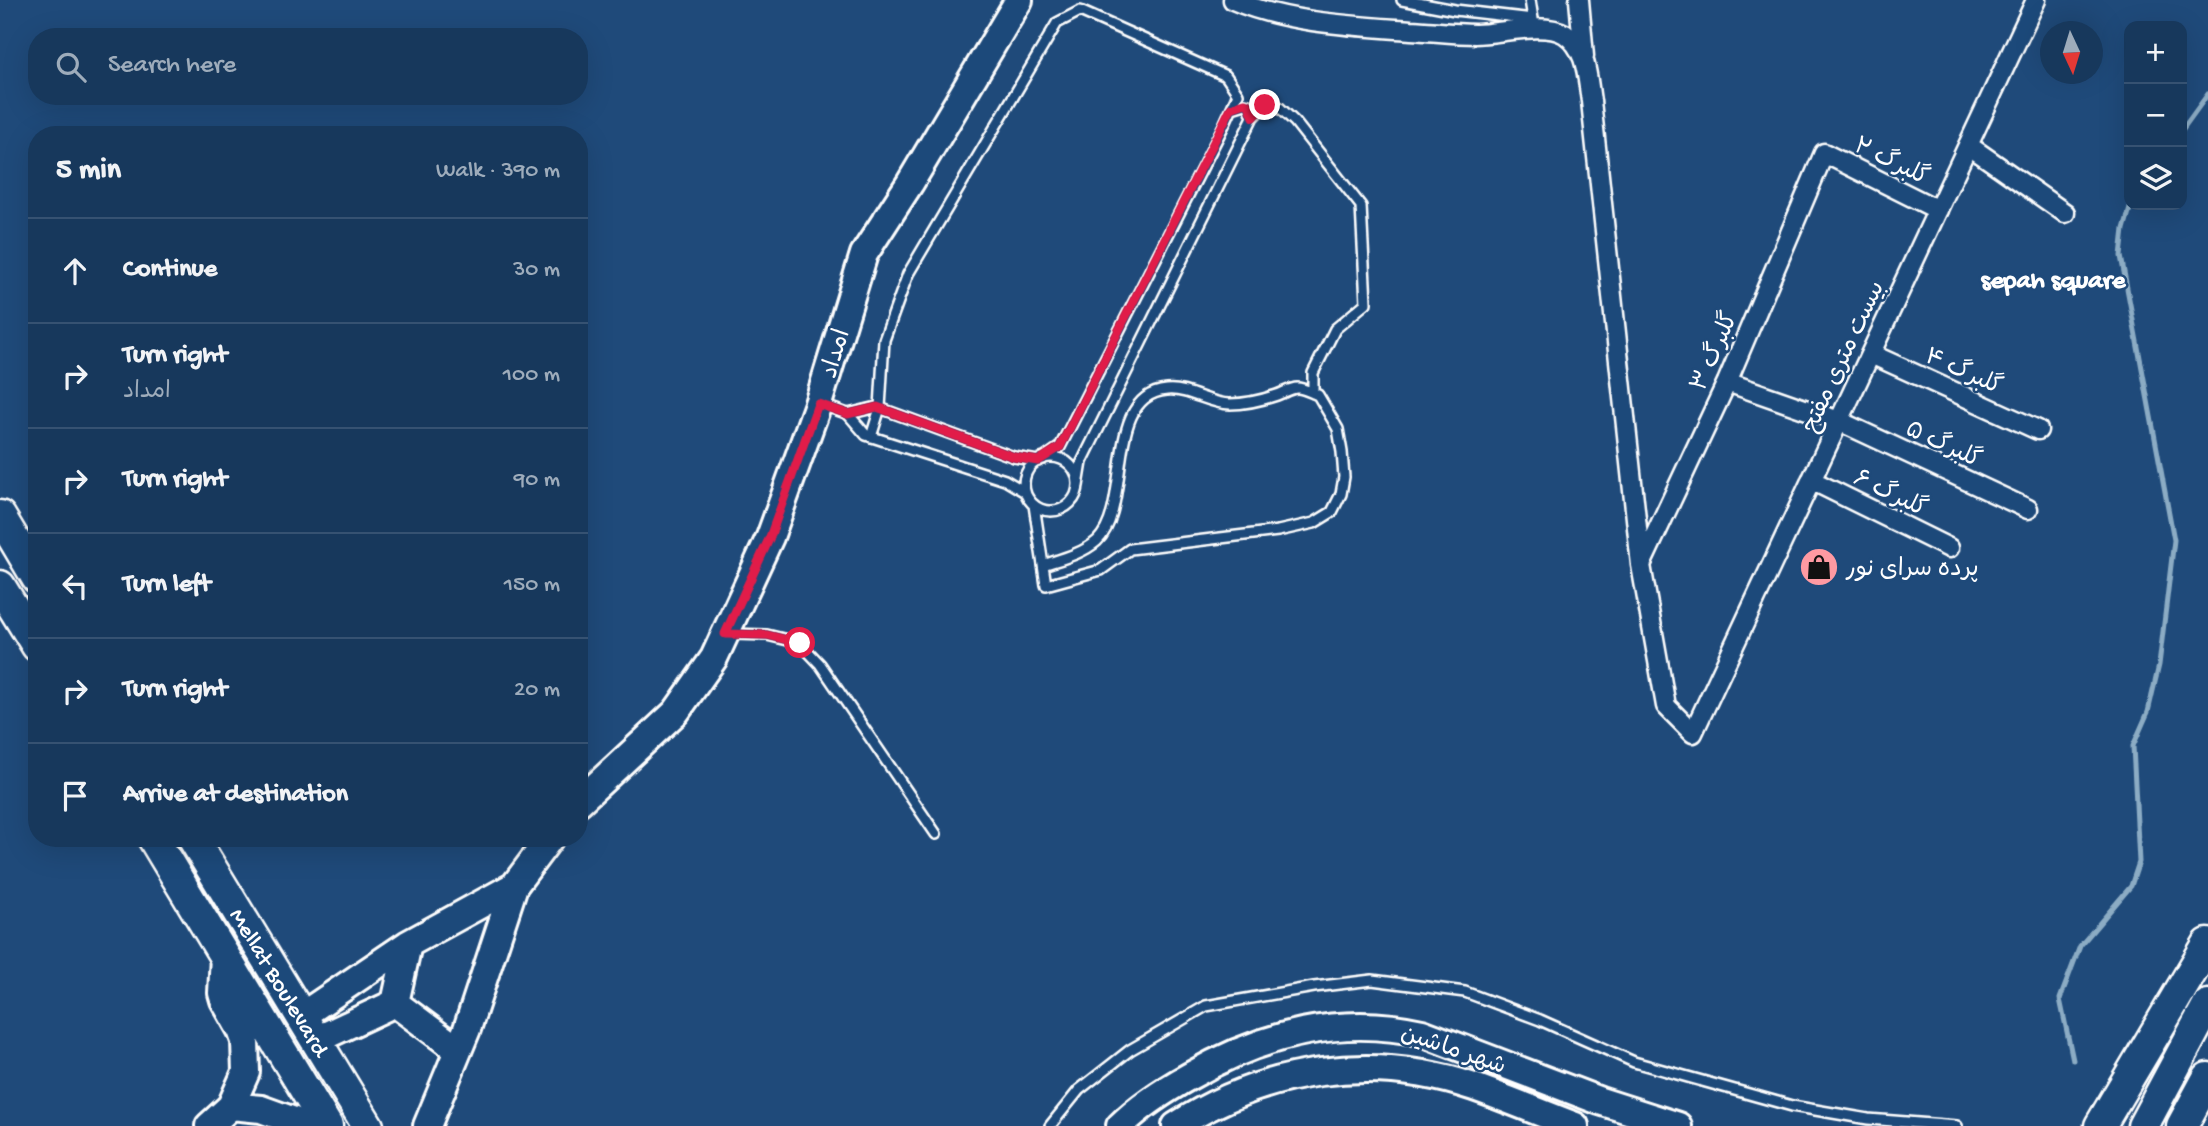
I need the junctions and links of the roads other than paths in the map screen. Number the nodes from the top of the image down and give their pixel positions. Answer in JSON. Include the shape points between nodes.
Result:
{"nodes":[{"id":1,"x":1019,"y":0,"type":"edge"},
{"id":2,"x":1233,"y":0,"type":"edge"},
{"id":3,"x":1402,"y":0,"type":"edge"},
{"id":4,"x":1530,"y":0,"type":"edge"},
{"id":5,"x":1579,"y":0,"type":"edge"},
{"id":6,"x":2036,"y":0,"type":"edge"},
{"id":7,"x":1584,"y":56,"type":"junction"},
{"id":8,"x":1231,"y":108,"type":"junction"},
{"id":9,"x":1254,"y":117,"type":"junction"},
{"id":10,"x":1968,"y":145,"type":"junction"},
{"id":11,"x":1824,"y":153,"type":"joint"},
{"id":12,"x":1938,"y":210,"type":"junction"},
{"id":13,"x":2066,"y":213,"type":"dead end"},
{"id":14,"x":1871,"y":354,"type":"junction"},
{"id":15,"x":1727,"y":382,"type":"junction"},
{"id":16,"x":1313,"y":393,"type":"junction"},
{"id":17,"x":818,"y":404,"type":"junction"},
{"id":18,"x":880,"y":408,"type":"junction"},
{"id":19,"x":848,"y":414,"type":"junction"},
{"id":20,"x":1839,"y":421,"type":"junction"},
{"id":21,"x":2038,"y":430,"type":"dead end"},
{"id":22,"x":871,"y":436,"type":"junction"},
{"id":23,"x":1040,"y":460,"type":"junction"},
{"id":24,"x":1811,"y":480,"type":"junction"},
{"id":25,"x":1077,"y":486,"type":"junction"},
{"id":26,"x":1025,"y":492,"type":"junction"},
{"id":27,"x":1034,"y":505,"type":"junction"},
{"id":28,"x":2028,"y":509,"type":"dead end"},
{"id":29,"x":0,"y":516,"type":"edge"},
{"id":30,"x":1949,"y":548,"type":"dead end"},
{"id":31,"x":28,"y":563,"type":"edge"},
{"id":32,"x":1043,"y":565,"type":"junction"},
{"id":33,"x":1641,"y":565,"type":"junction"},
{"id":34,"x":0,"y":586,"type":"edge"},
{"id":35,"x":28,"y":631,"type":"edge"},
{"id":36,"x":725,"y":634,"type":"junction"},
{"id":37,"x":588,"y":794,"type":"edge"},
{"id":38,"x":936,"y":834,"type":"dead end"},
{"id":39,"x":158,"y":847,"type":"edge"},
{"id":40,"x":198,"y":847,"type":"edge"},
{"id":41,"x":543,"y":847,"type":"edge"},
{"id":42,"x":514,"y":886,"type":"junction"},
{"id":43,"x":408,"y":944,"type":"junction"},
{"id":44,"x":2204,"y":953,"type":"edge"},
{"id":45,"x":224,"y":956,"type":"junction"},
{"id":46,"x":395,"y":1003,"type":"junction"},
{"id":47,"x":2208,"y":1005,"type":"edge"},
{"id":48,"x":308,"y":1029,"type":"junction"},
{"id":49,"x":280,"y":1047,"type":"junction"},
{"id":50,"x":458,"y":1050,"type":"junction"},
{"id":51,"x":2208,"y":1078,"type":"edge"},
{"id":52,"x":231,"y":1106,"type":"junction"},
{"id":53,"x":209,"y":1126,"type":"edge"},
{"id":54,"x":308,"y":1126,"type":"edge"},
{"id":55,"x":327,"y":1126,"type":"edge"},
{"id":56,"x":368,"y":1126,"type":"edge"},
{"id":57,"x":427,"y":1126,"type":"edge"},
{"id":58,"x":1050,"y":1126,"type":"edge"},
{"id":59,"x":1120,"y":1126,"type":"edge"},
{"id":60,"x":1176,"y":1126,"type":"edge"},
{"id":61,"x":1575,"y":1126,"type":"edge"},
{"id":62,"x":1678,"y":1126,"type":"edge"},
{"id":63,"x":1957,"y":1126,"type":"edge"},
{"id":64,"x":2100,"y":1126,"type":"edge"},
{"id":65,"x":2143,"y":1126,"type":"edge"},
{"id":66,"x":2182,"y":1126,"type":"edge"}],
"edges":[{"from":1,"to":17,"type":"street","name":"امداد","via":[[864,254]]},
{"from":2,"to":7,"type":"street","via":[[1300,18],[1357,26],[1476,34],[1562,32]]},
{"from":3,"to":4,"type":"lane","via":[[1533,19]]},
{"from":5,"to":7,"type":"street"},
{"from":6,"to":10,"type":"street","name":"بیست متری مفتح"},
{"from":7,"to":33,"type":"street"},
{"from":8,"to":9,"type":"lane","via":[[1245,103]]},
{"from":8,"to":18,"type":"lane","via":[[1238,94],[1226,76],[1080,11],[1057,23],[908,274],[884,340]]},
{"from":8,"to":23,"type":"lane","via":[[1060,447]]},
{"from":9,"to":16,"type":"lane","via":[[1265,105],[1279,107],[1361,206],[1366,303],[1335,329],[1313,373]]},
{"from":9,"to":25,"type":"lane","via":[[1082,462]]},
{"from":10,"to":12,"type":"street","name":"بیست متری مفتح"},
{"from":10,"to":13,"type":"street"},
{"from":11,"to":12,"type":"street","name":"گلبرگ ۲"},
{"from":11,"to":15,"type":"street","name":"گلبرگ ۳"},
{"from":12,"to":14,"type":"street","name":"بیست متری مفتح"},
{"from":14,"to":20,"type":"street","name":"بیست متری مفتح"},
{"from":14,"to":21,"type":"street","name":"گلبرگ ۴"},
{"from":15,"to":20,"type":"street","name":"گلبرگ ۵"},
{"from":15,"to":33,"type":"street","name":"گلبرگ ۳"},
{"from":16,"to":32,"type":"lane","via":[[1296,388],[1241,404],[1220,404],[1168,390],[1151,395],[1137,407],[1125,432],[1119,488],[1098,540],[1072,556]]},
{"from":16,"to":32,"type":"lane","via":[[1338,429],[1342,452],[1344,477],[1332,512],[1314,523],[1278,531],[1130,550],[1101,570],[1046,585]]},
{"from":17,"to":19,"type":"lane"},
{"from":17,"to":36,"type":"street","name":"امداد","via":[[770,537]]},
{"from":18,"to":19,"type":"lane"},
{"from":18,"to":22,"type":"lane"},
{"from":18,"to":23,"type":"lane","via":[[1014,457]]},
{"from":19,"to":22,"type":"lane"},
{"from":20,"to":24,"type":"street","name":"بیست متری مفتح"},
{"from":20,"to":28,"type":"street","name":"گلبرگ ۵"},
{"from":22,"to":26,"type":"lane","via":[[1005,480]]},
{"from":23,"to":25,"type":"lane","via":[[1051,457],[1067,463]]},
{"from":23,"to":26,"type":"lane","via":[[1026,474]]},
{"from":24,"to":30,"type":"street","name":"گلبرگ ۶"},
{"from":24,"to":33,"type":"street","name":"بیست متری مفتح","via":[[1693,733],[1666,706]]},
{"from":25,"to":27,"type":"lane","via":[[1071,501],[1058,510]]},
{"from":26,"to":27,"type":"lane"},
{"from":27,"to":32,"type":"lane"},
{"from":29,"to":31,"type":"main road"},
{"from":34,"to":35,"type":"main road"},
{"from":36,"to":37,"type":"street","name":"امداد","via":[[676,712]]},
{"from":36,"to":38,"type":"lane","via":[[767,635],[800,643],[820,664]]},
{"from":39,"to":45,"type":"main road","name":"Mellat Boulevard"},
{"from":40,"to":48,"type":"main road","name":"Mellat Boulevard"},
{"from":41,"to":42,"type":"street"},
{"from":42,"to":43,"type":"street"},
{"from":42,"to":50,"type":"street"},
{"from":43,"to":46,"type":"street"},
{"from":43,"to":48,"type":"street"},
{"from":44,"to":64,"type":"main road"},
{"from":45,"to":49,"type":"main road","name":"Mellat Boulevard"},
{"from":45,"to":52,"type":"street","via":[[223,1000],[242,1030],[246,1062],[243,1083]]},
{"from":46,"to":48,"type":"street"},
{"from":46,"to":50,"type":"street"},
{"from":47,"to":65,"type":"main road"},
{"from":48,"to":49,"type":"main road"},
{"from":48,"to":56,"type":"main road","name":"Mellat Boulevard"},
{"from":49,"to":55,"type":"main road","name":"Mellat Boulevard"},
{"from":50,"to":57,"type":"street"},
{"from":51,"to":66,"type":"main road"},
{"from":52,"to":53,"type":"street"},
{"from":52,"to":54,"type":"street","via":[[261,1109]]},
{"from":58,"to":63,"type":"lane","via":[[1079,1090],[1130,1050],[1206,1006],[1372,980],[1465,992],[1634,1062],[1792,1106],[1868,1119]]},
{"from":59,"to":62,"type":"street","name":"شهر ماشین","via":[[1170,1087],[1250,1046],[1331,1026],[1369,1025],[1422,1033]]},
{"from":60,"to":61,"type":"street","name":"شهر ماشین","via":[[1268,1082],[1359,1068],[1400,1070],[1463,1084]]}]}
